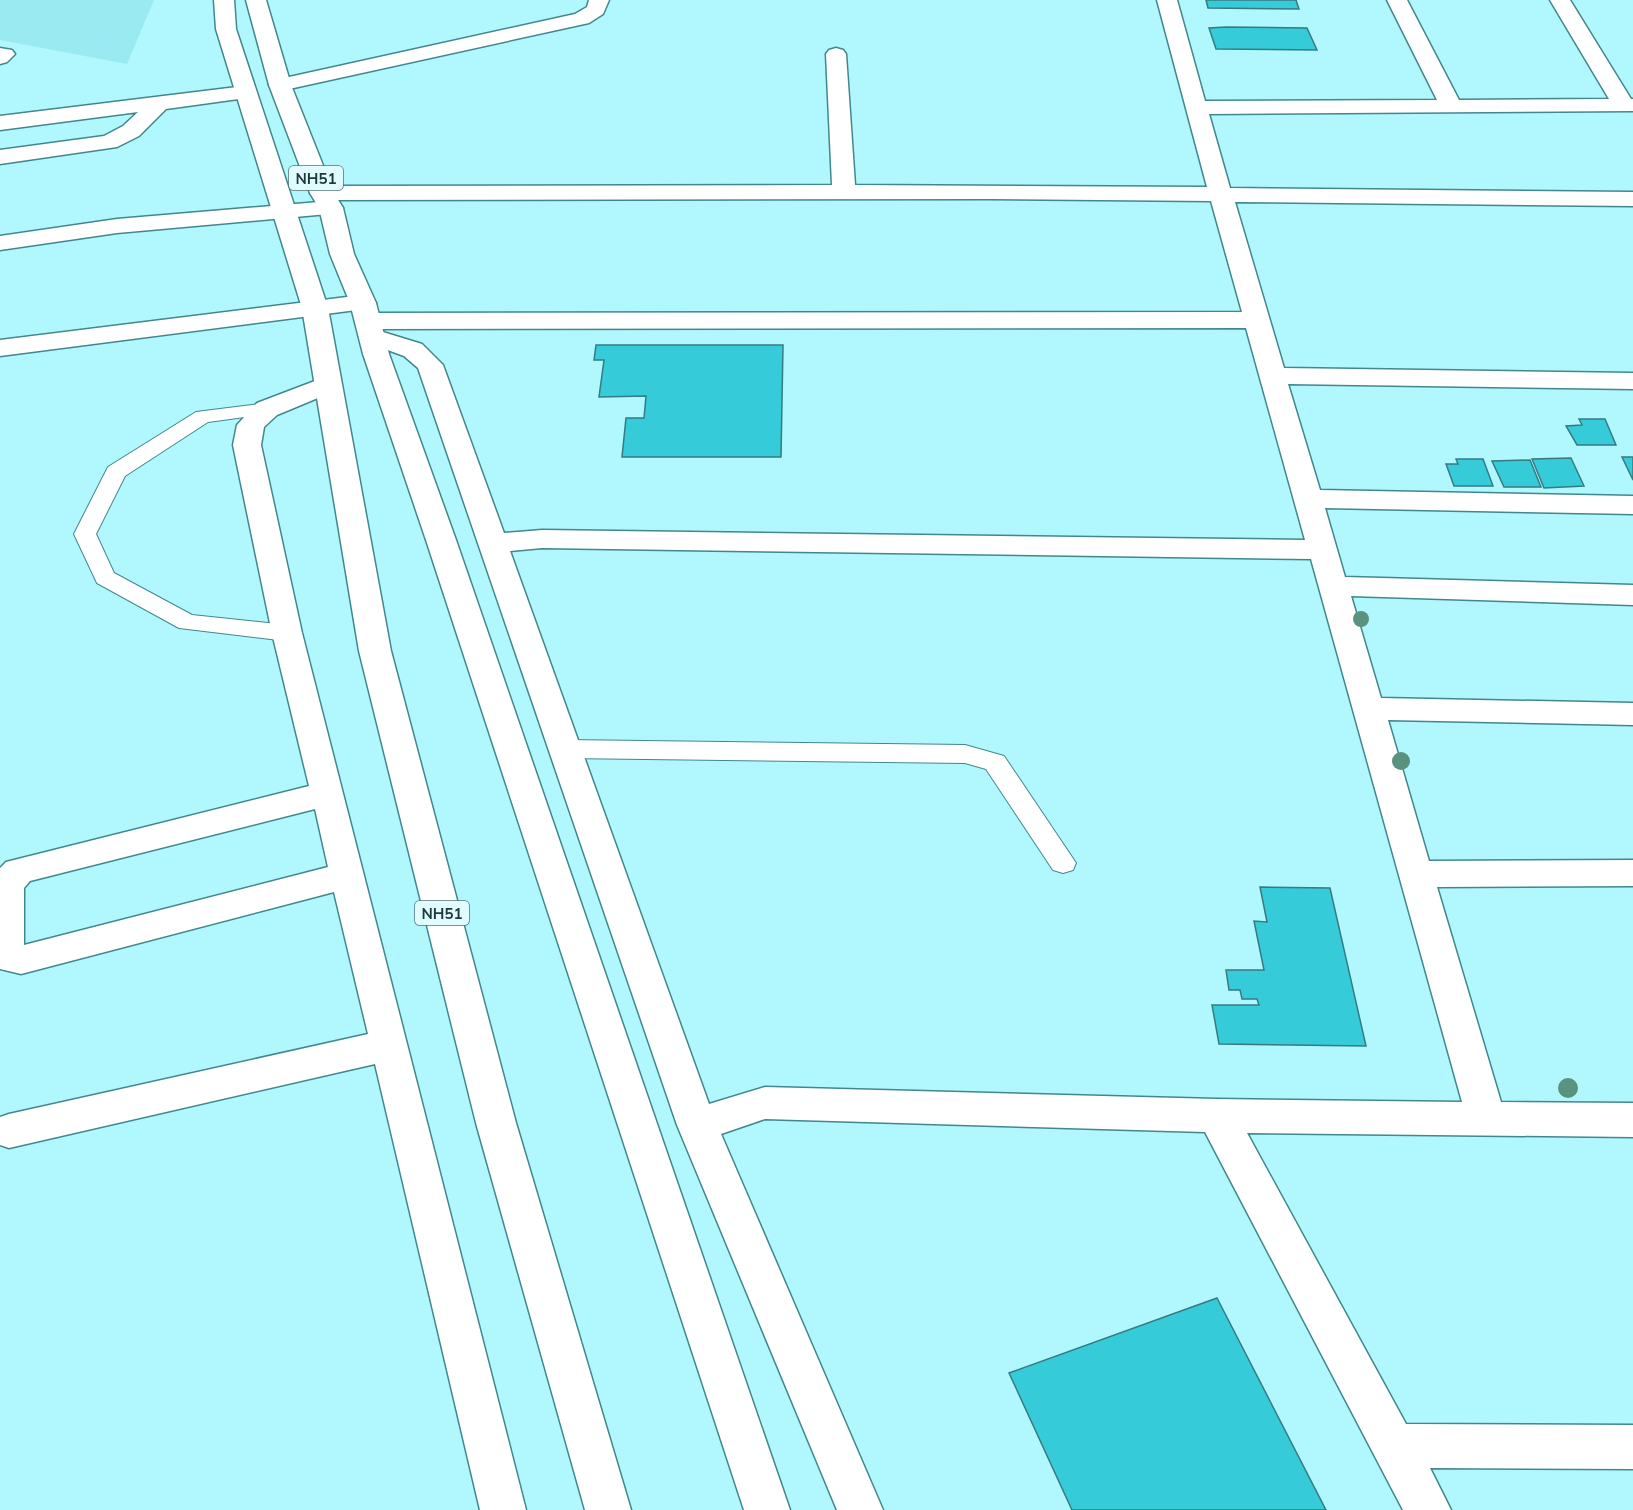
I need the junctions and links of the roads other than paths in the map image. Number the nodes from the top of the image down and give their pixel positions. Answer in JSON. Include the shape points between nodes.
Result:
{"nodes":[{"id":1,"x":224,"y":0,"type":"edge"},
{"id":2,"x":256,"y":0,"type":"edge"},
{"id":3,"x":599,"y":0,"type":"edge"},
{"id":4,"x":1167,"y":0,"type":"edge"},
{"id":5,"x":1397,"y":0,"type":"edge"},
{"id":6,"x":1560,"y":0,"type":"edge"},
{"id":7,"x":836,"y":54,"type":"dead end"},
{"id":8,"x":280,"y":85,"type":"junction"},
{"id":9,"x":245,"y":92,"type":"junction"},
{"id":10,"x":160,"y":101,"type":"junction"},
{"id":11,"x":1629,"y":105,"type":"edge"},
{"id":12,"x":1451,"y":106,"type":"junction"},
{"id":13,"x":1196,"y":108,"type":"junction"},
{"id":14,"x":0,"y":123,"type":"edge"},
{"id":15,"x":0,"y":157,"type":"edge"},
{"id":16,"x":844,"y":192,"type":"junction"},
{"id":17,"x":1221,"y":194,"type":"junction"},
{"id":18,"x":1633,"y":199,"type":"edge"},
{"id":19,"x":326,"y":200,"type":"junction"},
{"id":20,"x":282,"y":213,"type":"junction"},
{"id":21,"x":0,"y":243,"type":"edge"},
{"id":22,"x":315,"y":308,"type":"junction"},
{"id":23,"x":1257,"y":320,"type":"junction"},
{"id":24,"x":370,"y":329,"type":"junction"},
{"id":25,"x":0,"y":348,"type":"edge"},
{"id":26,"x":1273,"y":376,"type":"junction"},
{"id":27,"x":1633,"y":381,"type":"edge"},
{"id":28,"x":328,"y":384,"type":"junction"},
{"id":29,"x":267,"y":409,"type":"junction"},
{"id":30,"x":1309,"y":499,"type":"junction"},
{"id":31,"x":1633,"y":505,"type":"edge"},
{"id":32,"x":494,"y":543,"type":"junction"},
{"id":33,"x":1323,"y":550,"type":"junction"},
{"id":34,"x":1333,"y":586,"type":"junction"},
{"id":35,"x":1633,"y":595,"type":"edge"},
{"id":36,"x":286,"y":633,"type":"junction"},
{"id":37,"x":1368,"y":709,"type":"junction"},
{"id":38,"x":1633,"y":714,"type":"edge"},
{"id":39,"x":566,"y":749,"type":"junction"},
{"id":40,"x":328,"y":794,"type":"junction"},
{"id":41,"x":1063,"y":863,"type":"dead end"},
{"id":42,"x":1633,"y":873,"type":"edge"},
{"id":43,"x":1416,"y":874,"type":"junction"},
{"id":44,"x":348,"y":875,"type":"junction"},
{"id":45,"x":389,"y":1045,"type":"junction"},
{"id":46,"x":1217,"y":1116,"type":"junction"},
{"id":47,"x":1486,"y":1119,"type":"junction"},
{"id":48,"x":1633,"y":1120,"type":"edge"},
{"id":49,"x":698,"y":1125,"type":"junction"},
{"id":50,"x":9,"y":1131,"type":"dead end"},
{"id":51,"x":1393,"y":1446,"type":"junction"},
{"id":52,"x":1633,"y":1447,"type":"edge"},
{"id":53,"x":503,"y":1510,"type":"edge"},
{"id":54,"x":608,"y":1510,"type":"edge"},
{"id":55,"x":767,"y":1510,"type":"edge"},
{"id":56,"x":860,"y":1510,"type":"edge"},
{"id":57,"x":1428,"y":1510,"type":"edge"}],
"edges":[{"from":1,"to":9,"type":"main road","number":"NH51","via":[[226,29]]},
{"from":2,"to":8,"type":"main road","number":"NH51"},
{"from":3,"to":8,"type":"main road","via":[[596,10],[582,19]]},
{"from":4,"to":13,"type":"main road"},
{"from":5,"to":12,"type":"main road"},
{"from":6,"to":11,"type":"main road"},
{"from":7,"to":16,"type":"main road"},
{"from":8,"to":19,"type":"main road","number":"NH51"},
{"from":9,"to":10,"type":"main road"},
{"from":9,"to":20,"type":"main road","number":"NH51"},
{"from":10,"to":14,"type":"main road"},
{"from":10,"to":15,"type":"main road","via":[[131,131],[109,142]]},
{"from":11,"to":12,"type":"main road"},
{"from":12,"to":13,"type":"main road"},
{"from":13,"to":17,"type":"main road"},
{"from":16,"to":17,"type":"main road"},
{"from":16,"to":19,"type":"main road"},
{"from":17,"to":18,"type":"main road"},
{"from":17,"to":23,"type":"main road"},
{"from":19,"to":20,"type":"main road"},
{"from":19,"to":24,"type":"main road","number":"NH51"},
{"from":20,"to":21,"type":"main road","via":[[117,226]]},
{"from":20,"to":22,"type":"main road","number":"NH51"},
{"from":22,"to":24,"type":"main road"},
{"from":22,"to":25,"type":"main road"},
{"from":22,"to":28,"type":"main road","number":"NH51"},
{"from":23,"to":24,"type":"main road"},
{"from":23,"to":26,"type":"main road"},
{"from":24,"to":32,"type":"main road","via":[[412,350],[430,364]]},
{"from":24,"to":55,"type":"main road","number":"NH51"},
{"from":26,"to":27,"type":"main road"},
{"from":26,"to":30,"type":"main road"},
{"from":28,"to":29,"type":"main road"},
{"from":28,"to":54,"type":"main road","number":"NH51","via":[[375,651],[496,1123]]},
{"from":29,"to":36,"type":"main road","via":[[251,425],[247,445]]},
{"from":29,"to":36,"type":"lane","via":[[203,416],[116,472],[85,534],[105,578],[187,622]]},
{"from":30,"to":31,"type":"main road"},
{"from":30,"to":33,"type":"main road"},
{"from":32,"to":33,"type":"main road","via":[[542,539]]},
{"from":32,"to":39,"type":"main road"},
{"from":33,"to":34,"type":"main road"},
{"from":34,"to":35,"type":"main road"},
{"from":34,"to":37,"type":"main road"},
{"from":36,"to":40,"type":"main road"},
{"from":37,"to":38,"type":"main road"},
{"from":37,"to":43,"type":"main road"},
{"from":39,"to":41,"type":"lane","via":[[964,754],[995,762]]},
{"from":39,"to":49,"type":"main road"},
{"from":40,"to":44,"type":"main road"},
{"from":40,"to":44,"type":"main road","via":[[18,871],[6,885],[6,953],[21,960]]},
{"from":42,"to":43,"type":"main road"},
{"from":43,"to":47,"type":"main road"},
{"from":44,"to":45,"type":"main road"},
{"from":45,"to":50,"type":"main road"},
{"from":45,"to":53,"type":"main road"},
{"from":46,"to":47,"type":"main road"},
{"from":46,"to":49,"type":"main road","via":[[765,1103]]},
{"from":46,"to":51,"type":"main road"},
{"from":47,"to":48,"type":"main road"},
{"from":49,"to":56,"type":"main road"},
{"from":51,"to":52,"type":"main road"},
{"from":51,"to":57,"type":"main road"}]}
